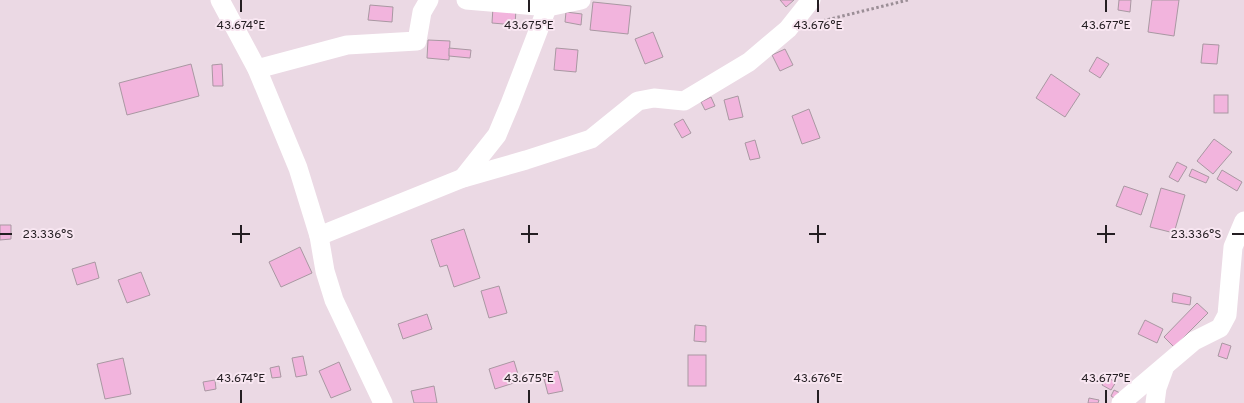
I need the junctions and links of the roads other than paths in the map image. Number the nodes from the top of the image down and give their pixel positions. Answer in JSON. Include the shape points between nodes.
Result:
{"nodes":[{"id":1,"x":220,"y":0,"type":"edge"},
{"id":2,"x":429,"y":0,"type":"edge"},
{"id":3,"x":466,"y":0,"type":"edge"},
{"id":4,"x":581,"y":0,"type":"edge"},
{"id":5,"x":811,"y":0,"type":"edge"},
{"id":6,"x":549,"y":3,"type":"edge"},
{"id":7,"x":257,"y":69,"type":"junction"},
{"id":8,"x":463,"y":178,"type":"junction"},
{"id":9,"x":1244,"y":221,"type":"edge"},
{"id":10,"x":319,"y":236,"type":"junction"},
{"id":11,"x":1165,"y":366,"type":"junction"},
{"id":12,"x":380,"y":402,"type":"edge"},
{"id":13,"x":1121,"y":403,"type":"edge"},
{"id":14,"x":1155,"y":403,"type":"edge"}],
"edges":[{"from":1,"to":7,"type":"street"},
{"from":2,"to":7,"type":"street","via":[[422,12],[417,41],[346,45]]},
{"from":3,"to":6,"type":"street"},
{"from":4,"to":6,"type":"street"},
{"from":5,"to":8,"type":"street","via":[[788,29],[748,62],[684,101],[654,98],[638,101],[591,139]]},
{"from":6,"to":8,"type":"street","via":[[497,135]]},
{"from":7,"to":10,"type":"street","via":[[298,168]]},
{"from":8,"to":10,"type":"street"},
{"from":9,"to":11,"type":"street","via":[[1233,246],[1227,315],[1220,328],[1194,341]]},
{"from":10,"to":12,"type":"street","via":[[334,300]]},
{"from":11,"to":13,"type":"street"},
{"from":11,"to":14,"type":"street"}]}
